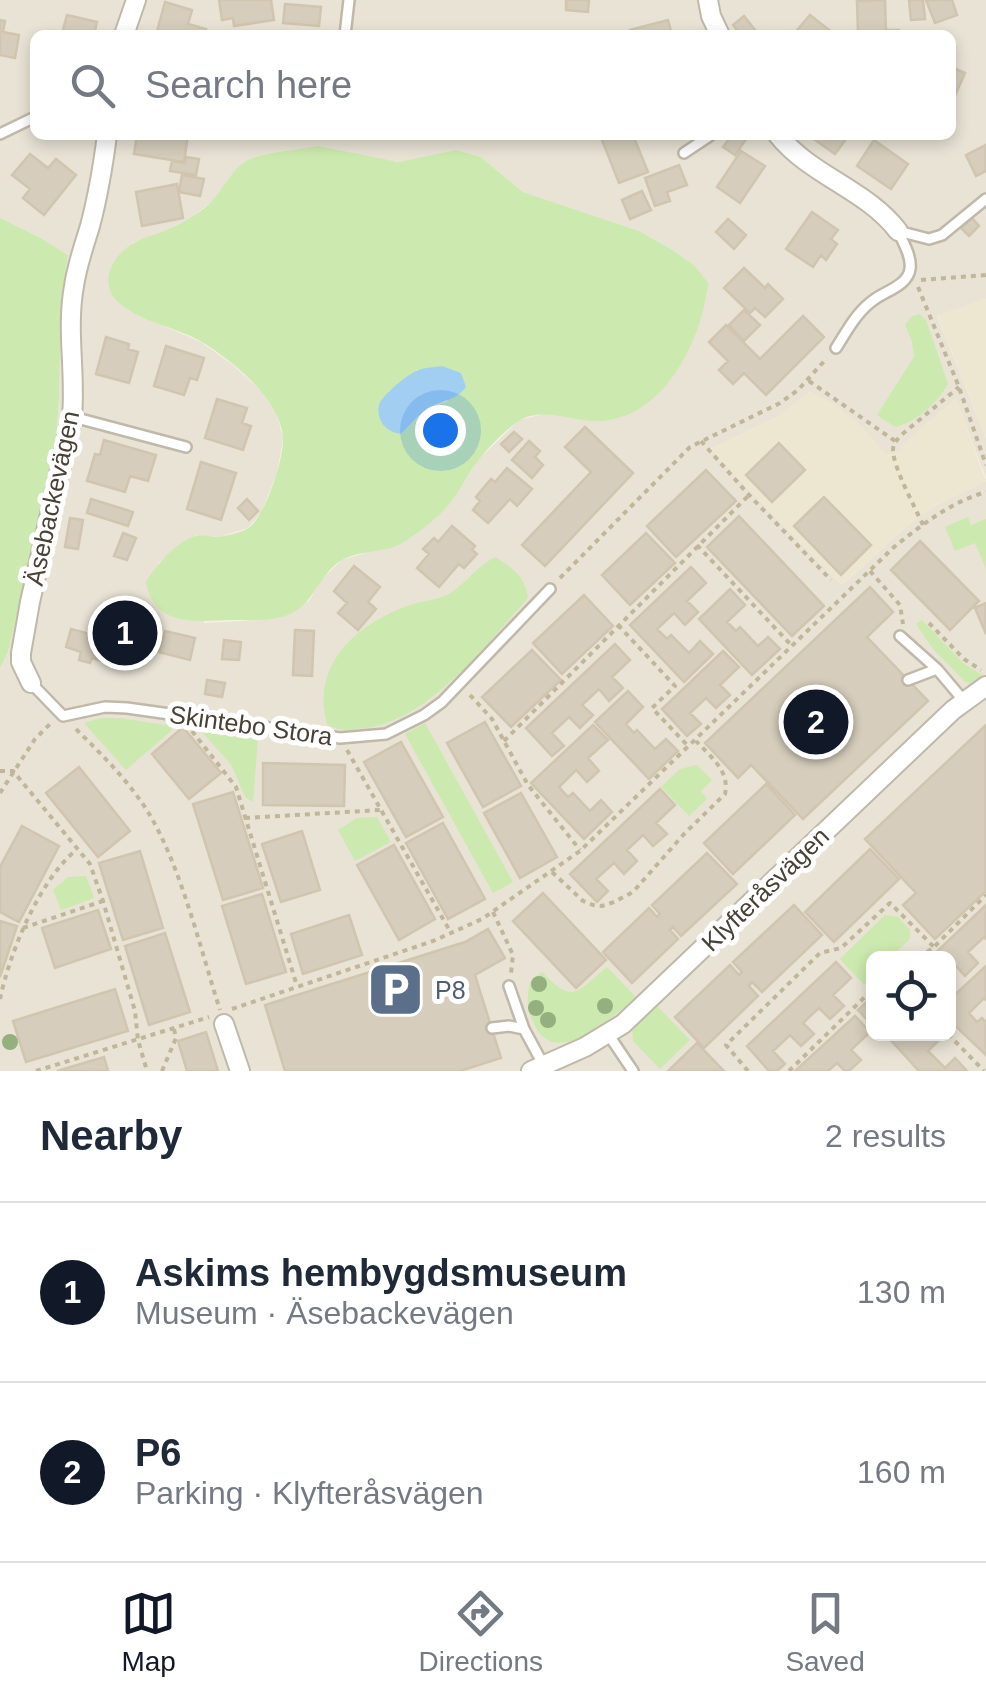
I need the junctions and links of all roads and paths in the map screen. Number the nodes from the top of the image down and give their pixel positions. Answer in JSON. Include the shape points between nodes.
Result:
{"nodes":[{"id":1,"x":136,"y":0,"type":"edge"},
{"id":2,"x":349,"y":0,"type":"edge"},
{"id":3,"x":708,"y":0,"type":"edge"},
{"id":4,"x":126,"y":30,"type":"edge"},
{"id":5,"x":346,"y":30,"type":"edge"},
{"id":6,"x":718,"y":30,"type":"edge"},
{"id":7,"x":30,"y":119,"type":"edge"},
{"id":8,"x":0,"y":134,"type":"edge"},
{"id":9,"x":105,"y":140,"type":"edge"},
{"id":10,"x":704,"y":140,"type":"edge"},
{"id":11,"x":783,"y":140,"type":"edge"},
{"id":12,"x":684,"y":153,"type":"dead end"},
{"id":13,"x":986,"y":199,"type":"edge"},
{"id":14,"x":898,"y":231,"type":"junction"},
{"id":15,"x":916,"y":282,"type":"dead end"},
{"id":16,"x":836,"y":348,"type":"joint"},
{"id":17,"x":808,"y":380,"type":"junction"},
{"id":18,"x":959,"y":387,"type":"junction"},
{"id":19,"x":72,"y":417,"type":"junction"},
{"id":20,"x":701,"y":440,"type":"junction"},
{"id":21,"x":895,"y":441,"type":"junction"},
{"id":22,"x":186,"y":448,"type":"dead end"},
{"id":23,"x":986,"y":464,"type":"edge"},
{"id":24,"x":986,"y":492,"type":"edge"},
{"id":25,"x":750,"y":495,"type":"junction"},
{"id":26,"x":923,"y":524,"type":"junction"},
{"id":27,"x":697,"y":545,"type":"junction"},
{"id":28,"x":870,"y":571,"type":"junction"},
{"id":29,"x":832,"y":580,"type":"dead end"},
{"id":30,"x":550,"y":589,"type":"joint"},
{"id":31,"x":929,"y":623,"type":"dead end"},
{"id":32,"x":618,"y":624,"type":"junction"},
{"id":33,"x":900,"y":636,"type":"joint"},
{"id":34,"x":792,"y":646,"type":"junction"},
{"id":35,"x":937,"y":669,"type":"junction"},
{"id":36,"x":986,"y":675,"type":"edge"},
{"id":37,"x":908,"y":680,"type":"dead end"},
{"id":38,"x":30,"y":683,"type":"joint"},
{"id":39,"x":460,"y":684,"type":"junction"},
{"id":40,"x":986,"y":686,"type":"edge"},
{"id":41,"x":964,"y":701,"type":"junction"},
{"id":42,"x":63,"y":716,"type":"junction"},
{"id":43,"x":187,"y":718,"type":"junction"},
{"id":44,"x":340,"y":738,"type":"junction"},
{"id":45,"x":695,"y":740,"type":"junction"},
{"id":46,"x":504,"y":741,"type":"junction"},
{"id":47,"x":688,"y":746,"type":"junction"},
{"id":48,"x":0,"y":770,"type":"edge"},
{"id":49,"x":13,"y":771,"type":"junction"},
{"id":50,"x":0,"y":793,"type":"edge"},
{"id":51,"x":380,"y":810,"type":"junction"},
{"id":52,"x":245,"y":818,"type":"junction"},
{"id":53,"x":77,"y":849,"type":"junction"},
{"id":54,"x":580,"y":850,"type":"junction"},
{"id":55,"x":552,"y":872,"type":"junction"},
{"id":56,"x":986,"y":895,"type":"edge"},
{"id":57,"x":104,"y":901,"type":"junction"},
{"id":58,"x":493,"y":912,"type":"junction"},
{"id":59,"x":23,"y":928,"type":"junction"},
{"id":60,"x":451,"y":933,"type":"junction"},
{"id":61,"x":934,"y":947,"type":"junction"},
{"id":62,"x":928,"y":951,"type":"edge"},
{"id":63,"x":298,"y":986,"type":"junction"},
{"id":64,"x":509,"y":986,"type":"joint"},
{"id":65,"x":866,"y":996,"type":"edge"},
{"id":66,"x":0,"y":999,"type":"edge"},
{"id":67,"x":222,"y":1019,"type":"junction"},
{"id":68,"x":174,"y":1028,"type":"junction"},
{"id":69,"x":492,"y":1028,"type":"dead end"},
{"id":70,"x":524,"y":1029,"type":"junction"},
{"id":71,"x":608,"y":1034,"type":"junction"},
{"id":72,"x":138,"y":1040,"type":"junction"},
{"id":73,"x":955,"y":1041,"type":"edge"},
{"id":74,"x":538,"y":1069,"type":"edge"},
{"id":75,"x":36,"y":1071,"type":"edge"},
{"id":76,"x":147,"y":1071,"type":"edge"},
{"id":77,"x":162,"y":1071,"type":"edge"},
{"id":78,"x":240,"y":1071,"type":"edge"},
{"id":79,"x":633,"y":1071,"type":"edge"},
{"id":80,"x":748,"y":1071,"type":"edge"},
{"id":81,"x":788,"y":1071,"type":"edge"},
{"id":82,"x":984,"y":1071,"type":"edge"}],
"edges":[{"from":1,"to":4,"type":"street"},
{"from":2,"to":5,"type":"lane"},
{"from":3,"to":6,"type":"street"},
{"from":7,"to":8,"type":"lane"},
{"from":9,"to":19,"type":"street","name":"Äsebackevägen","via":[[74,283]]},
{"from":10,"to":12,"type":"lane"},
{"from":11,"to":14,"type":"street","via":[[883,212]]},
{"from":13,"to":14,"type":"lane","via":[[942,235]]},
{"from":14,"to":16,"type":"lane","via":[[907,276],[858,314]]},
{"from":15,"to":18,"type":"path"},
{"from":16,"to":17,"type":"path"},
{"from":17,"to":20,"type":"path","via":[[757,416]]},
{"from":17,"to":21,"type":"path"},
{"from":18,"to":21,"type":"path"},
{"from":18,"to":23,"type":"path"},
{"from":19,"to":22,"type":"lane"},
{"from":19,"to":38,"type":"street","name":"Äsebackevägen","via":[[30,602],[21,662]]},
{"from":20,"to":25,"type":"path"},
{"from":20,"to":30,"type":"path"},
{"from":21,"to":26,"type":"path","via":[[894,456]]},
{"from":24,"to":26,"type":"path"},
{"from":25,"to":27,"type":"path"},
{"from":25,"to":29,"type":"path"},
{"from":26,"to":28,"type":"path"},
{"from":27,"to":32,"type":"path"},
{"from":27,"to":34,"type":"path"},
{"from":28,"to":33,"type":"path","via":[[900,605]]},
{"from":28,"to":34,"type":"path"},
{"from":30,"to":39,"type":"lane","name":"Skintebo Stora"},
{"from":31,"to":36,"type":"path"},
{"from":32,"to":46,"type":"path"},
{"from":32,"to":47,"type":"path","via":[[676,686],[652,708]]},
{"from":33,"to":35,"type":"lane"},
{"from":34,"to":45,"type":"path"},
{"from":35,"to":37,"type":"lane"},
{"from":35,"to":41,"type":"lane"},
{"from":38,"to":42,"type":"lane"},
{"from":39,"to":44,"type":"lane","name":"Skintebo Stora","via":[[406,726]]},
{"from":39,"to":46,"type":"path"},
{"from":40,"to":41,"type":"street","name":"Klyfteråsvägen"},
{"from":41,"to":71,"type":"street","name":"Klyfteråsvägen"},
{"from":42,"to":43,"type":"lane","name":"Skintebo Stora","via":[[105,706]]},
{"from":42,"to":49,"type":"path","via":[[35,739]]},
{"from":42,"to":67,"type":"path","via":[[148,811],[174,867]]},
{"from":43,"to":44,"type":"lane","name":"Skintebo Stora"},
{"from":43,"to":52,"type":"path","via":[[236,787]]},
{"from":44,"to":51,"type":"path"},
{"from":45,"to":47,"type":"path"},
{"from":45,"to":55,"type":"path","via":[[726,777],[725,794],[633,892],[593,905]]},
{"from":46,"to":54,"type":"path"},
{"from":47,"to":54,"type":"path"},
{"from":48,"to":49,"type":"path"},
{"from":49,"to":50,"type":"path"},
{"from":49,"to":53,"type":"path"},
{"from":51,"to":52,"type":"path"},
{"from":51,"to":60,"type":"path"},
{"from":52,"to":63,"type":"path"},
{"from":53,"to":57,"type":"path"},
{"from":53,"to":59,"type":"path","via":[[60,864]]},
{"from":54,"to":55,"type":"path"},
{"from":55,"to":58,"type":"path"},
{"from":56,"to":61,"type":"path"},
{"from":57,"to":59,"type":"path"},
{"from":57,"to":72,"type":"path"},
{"from":58,"to":60,"type":"path"},
{"from":58,"to":64,"type":"path","via":[[513,954]]},
{"from":59,"to":66,"type":"path"},
{"from":60,"to":63,"type":"path"},
{"from":61,"to":62,"type":"path"},
{"from":61,"to":80,"type":"path","via":[[890,903],[841,948],[820,954],[726,1045]]},
{"from":63,"to":67,"type":"path"},
{"from":64,"to":70,"type":"lane"},
{"from":65,"to":81,"type":"path"},
{"from":67,"to":68,"type":"path"},
{"from":67,"to":78,"type":"street"},
{"from":68,"to":72,"type":"path"},
{"from":68,"to":77,"type":"path"},
{"from":69,"to":70,"type":"lane"},
{"from":70,"to":74,"type":"lane"},
{"from":71,"to":74,"type":"street","name":"Klyfteråsvägen"},
{"from":71,"to":79,"type":"lane"},
{"from":72,"to":75,"type":"path"},
{"from":72,"to":76,"type":"path"},
{"from":73,"to":82,"type":"path"}]}
